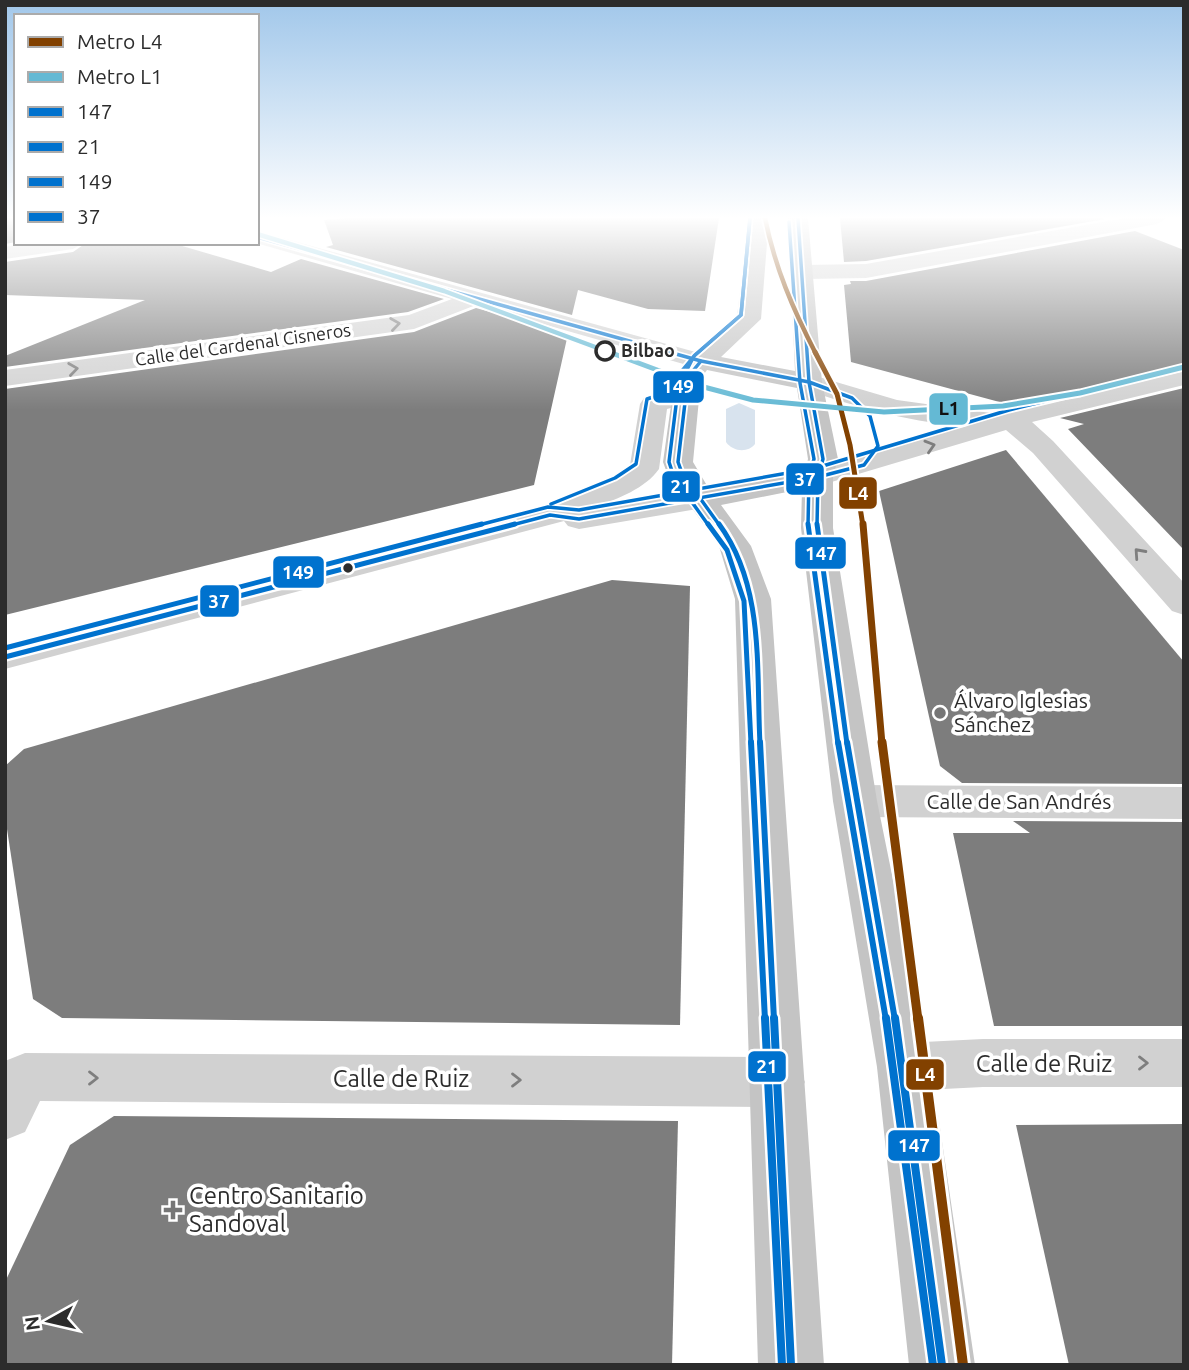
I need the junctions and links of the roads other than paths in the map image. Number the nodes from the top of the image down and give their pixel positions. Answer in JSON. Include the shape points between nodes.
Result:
{"nodes":[{"id":1,"x":422,"y":282,"type":"edge"},
{"id":2,"x":753,"y":282,"type":"edge"},
{"id":3,"x":804,"y":282,"type":"edge"},
{"id":4,"x":477,"y":297,"type":"junction"},
{"id":5,"x":701,"y":361,"type":"junction"},
{"id":6,"x":1184,"y":377,"type":"edge"},
{"id":7,"x":5,"y":378,"type":"edge"},
{"id":8,"x":809,"y":382,"type":"junction"},
{"id":9,"x":684,"y":396,"type":"junction"},
{"id":10,"x":1011,"y":419,"type":"junction"},
{"id":11,"x":818,"y":477,"type":"junction"},
{"id":12,"x":704,"y":499,"type":"junction"},
{"id":13,"x":550,"y":514,"type":"junction"},
{"id":14,"x":1184,"y":604,"type":"edge"},
{"id":15,"x":5,"y":657,"type":"edge"},
{"id":16,"x":855,"y":801,"type":"junction"},
{"id":17,"x":1184,"y":803,"type":"edge"},
{"id":18,"x":1184,"y":1063,"type":"edge"},
{"id":19,"x":904,"y":1067,"type":"junction"},
{"id":20,"x":778,"y":1082,"type":"junction"},
{"id":21,"x":12,"y":1083,"type":"edge"},
{"id":22,"x":791,"y":1365,"type":"edge"},
{"id":23,"x":942,"y":1365,"type":"edge"}],
"edges":[{"from":1,"to":4,"type":"street"},
{"from":2,"to":5,"type":"main road","via":[[749,319]]},
{"from":3,"to":8,"type":"main road"},
{"from":4,"to":5,"type":"street"},
{"from":7,"to":4,"type":"street","name":"Calle del Cardenal Cisneros","one_way":true,"via":[[414,322]]},
{"from":5,"to":8,"type":"main road"},
{"from":5,"to":9,"type":"main road","via":[[688,377]]},
{"from":6,"to":10,"type":"street"},
{"from":8,"to":10,"type":"street","via":[[852,398],[954,420]]},
{"from":8,"to":11,"type":"main road","via":[[823,459]]},
{"from":9,"to":12,"type":"main road","via":[[678,462]]},
{"from":9,"to":13,"type":"street","via":[[654,404],[644,469],[619,486]]},
{"from":11,"to":10,"type":"street","one_way":true},
{"from":14,"to":10,"type":"street","one_way":true,"via":[[1043,447]]},
{"from":11,"to":12,"type":"main road"},
{"from":11,"to":16,"type":"main road","via":[[817,528]]},
{"from":12,"to":13,"type":"street","via":[[579,519]]},
{"from":12,"to":20,"type":"main road","via":[[736,546],[753,599]]},
{"from":13,"to":15,"type":"street"},
{"from":16,"to":17,"type":"street","name":"Calle de San Andrés"},
{"from":16,"to":19,"type":"main road"},
{"from":19,"to":18,"type":"street","name":"Calle de Ruiz","one_way":true},
{"from":19,"to":23,"type":"main road"},
{"from":21,"to":20,"type":"street","name":"Calle de Ruiz","one_way":true},
{"from":20,"to":22,"type":"main road"}]}
